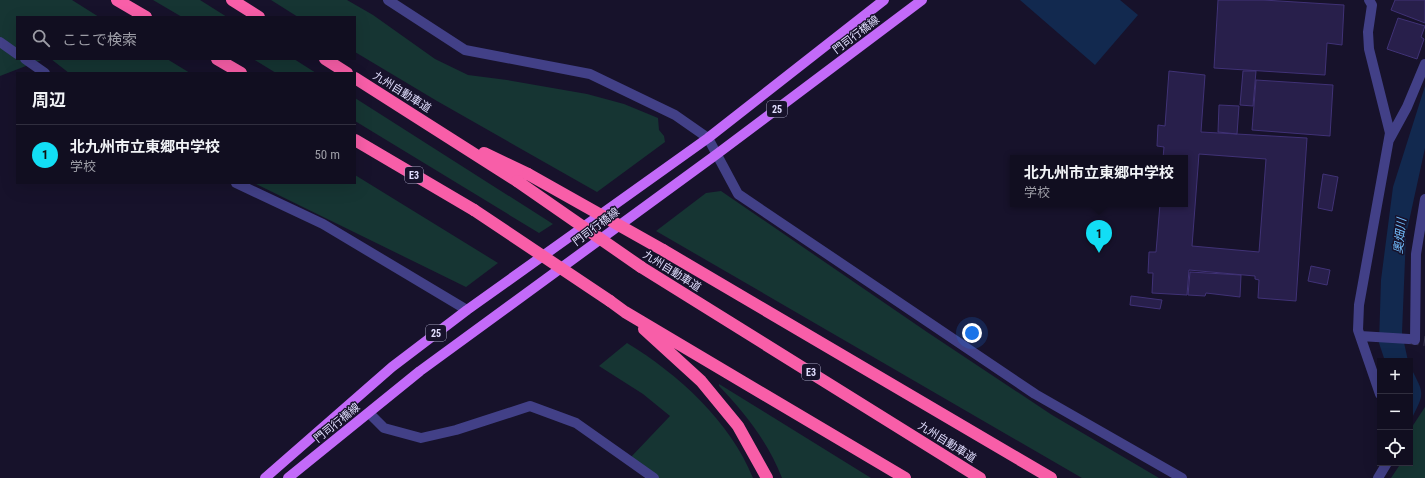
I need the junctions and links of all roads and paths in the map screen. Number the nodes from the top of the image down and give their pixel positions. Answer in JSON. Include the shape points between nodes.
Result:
{"nodes":[{"id":1,"x":117,"y":0,"type":"edge"},
{"id":2,"x":232,"y":0,"type":"edge"},
{"id":3,"x":388,"y":0,"type":"edge"},
{"id":4,"x":884,"y":0,"type":"edge"},
{"id":5,"x":922,"y":0,"type":"edge"},
{"id":6,"x":1369,"y":0,"type":"edge"},
{"id":7,"x":144,"y":16,"type":"edge"},
{"id":8,"x":257,"y":16,"type":"edge"},
{"id":9,"x":0,"y":42,"type":"edge"},
{"id":10,"x":16,"y":53,"type":"edge"},
{"id":11,"x":26,"y":60,"type":"edge"},
{"id":12,"x":219,"y":60,"type":"edge"},
{"id":13,"x":327,"y":60,"type":"edge"},
{"id":14,"x":1425,"y":64,"type":"edge"},
{"id":15,"x":44,"y":72,"type":"edge"},
{"id":16,"x":239,"y":72,"type":"edge"},
{"id":17,"x":345,"y":72,"type":"edge"},
{"id":18,"x":356,"y":79,"type":"edge"},
{"id":19,"x":431,"y":126,"type":"junction"},
{"id":20,"x":708,"y":138,"type":"junction"},
{"id":21,"x":356,"y":141,"type":"edge"},
{"id":22,"x":1388,"y":143,"type":"junction"},
{"id":23,"x":717,"y":154,"type":"junction"},
{"id":24,"x":238,"y":184,"type":"edge"},
{"id":25,"x":1425,"y":199,"type":"edge"},
{"id":26,"x":467,"y":310,"type":"junction"},
{"id":27,"x":625,"y":312,"type":"junction"},
{"id":28,"x":1360,"y":336,"type":"junction"},
{"id":29,"x":1377,"y":385,"type":"edge"},
{"id":30,"x":368,"y":413,"type":"junction"},
{"id":31,"x":1385,"y":466,"type":"edge"},
{"id":32,"x":265,"y":478,"type":"edge"},
{"id":33,"x":288,"y":478,"type":"edge"},
{"id":34,"x":654,"y":478,"type":"edge"},
{"id":35,"x":767,"y":478,"type":"edge"},
{"id":36,"x":905,"y":478,"type":"edge"},
{"id":37,"x":980,"y":478,"type":"edge"},
{"id":38,"x":1051,"y":478,"type":"edge"},
{"id":39,"x":1182,"y":478,"type":"edge"},
{"id":40,"x":1378,"y":478,"type":"edge"}],
"edges":[{"from":1,"to":7,"type":"highway"},
{"from":2,"to":8,"type":"highway"},
{"from":3,"to":20,"type":"street","via":[[465,50],[590,74],[675,115]]},
{"from":4,"to":20,"type":"main road","name":"門司行橋線","number":"25"},
{"from":5,"to":23,"type":"main road","name":"門司行橋線","number":"25"},
{"from":6,"to":22,"type":"street","via":[[1372,5],[1368,32],[1370,49],[1390,133]]},
{"from":9,"to":10,"type":"street"},
{"from":11,"to":15,"type":"street"},
{"from":12,"to":16,"type":"highway"},
{"from":13,"to":17,"type":"highway"},
{"from":14,"to":22,"type":"street"},
{"from":18,"to":19,"type":"highway","name":"九州自動車道"},
{"from":19,"to":37,"type":"highway","name":"九州自動車道","number":"E3","bridge":true,"via":[[517,181],[641,267]]},
{"from":19,"to":38,"type":"highway","bridge":true,"via":[[528,174],[663,250]]},
{"from":20,"to":23,"type":"street"},
{"from":20,"to":26,"type":"main road","name":"門司行橋線","number":"25"},
{"from":21,"to":27,"type":"highway","number":"E3","bridge":true,"via":[[474,210]]},
{"from":22,"to":28,"type":"street","via":[[1359,305]]},
{"from":23,"to":30,"type":"main road","name":"門司行橋線","number":"25","via":[[420,371]]},
{"from":23,"to":39,"type":"street","via":[[738,194],[1035,394]]},
{"from":24,"to":26,"type":"street","via":[[323,224]]},
{"from":25,"to":28,"type":"street","via":[[1416,254],[1412,340]]},
{"from":26,"to":32,"type":"main road","name":"門司行橋線","number":"25","via":[[392,367]]},
{"from":27,"to":35,"type":"highway","via":[[701,381],[738,426]]},
{"from":27,"to":36,"type":"highway","number":"E3"},
{"from":28,"to":29,"type":"street"},
{"from":30,"to":33,"type":"main road","name":"門司行橋線","number":"25"},
{"from":30,"to":34,"type":"street","via":[[384,428],[421,438],[456,430],[530,406],[576,423]]},
{"from":31,"to":40,"type":"street"}]}
